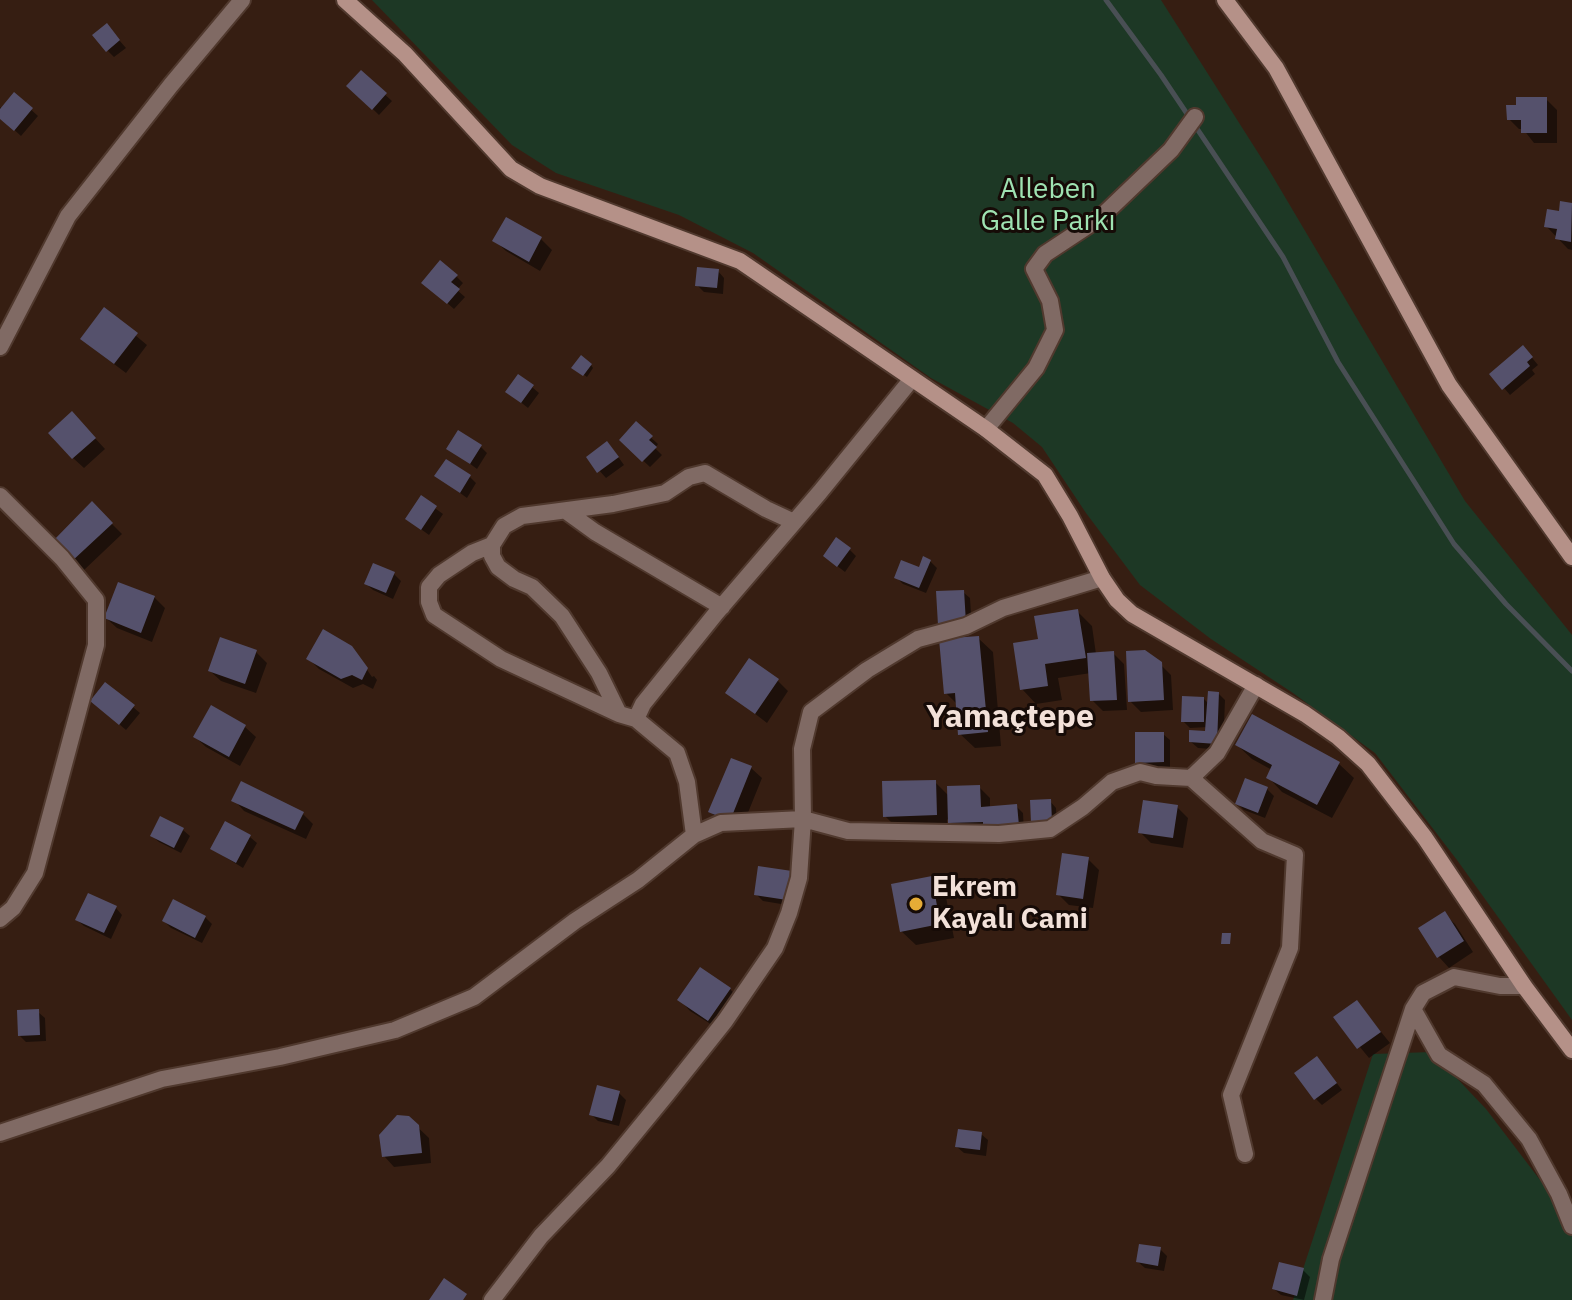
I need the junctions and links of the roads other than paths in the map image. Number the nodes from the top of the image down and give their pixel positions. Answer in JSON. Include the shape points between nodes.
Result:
{"nodes":[{"id":1,"x":242,"y":0,"type":"edge"},
{"id":2,"x":345,"y":0,"type":"edge"},
{"id":3,"x":1225,"y":0,"type":"edge"},
{"id":4,"x":1195,"y":117,"type":"dead end"},
{"id":5,"x":0,"y":347,"type":"edge"},
{"id":6,"x":911,"y":380,"type":"junction"},
{"id":7,"x":986,"y":429,"type":"junction"},
{"id":8,"x":0,"y":496,"type":"edge"},
{"id":9,"x":566,"y":511,"type":"junction"},
{"id":10,"x":794,"y":522,"type":"junction"},
{"id":11,"x":492,"y":545,"type":"junction"},
{"id":12,"x":1572,"y":557,"type":"edge"},
{"id":13,"x":1102,"y":578,"type":"junction"},
{"id":14,"x":722,"y":607,"type":"junction"},
{"id":15,"x":1256,"y":685,"type":"junction"},
{"id":16,"x":619,"y":714,"type":"junction"},
{"id":17,"x":636,"y":719,"type":"junction"},
{"id":18,"x":1191,"y":778,"type":"junction"},
{"id":19,"x":803,"y":819,"type":"junction"},
{"id":20,"x":694,"y":835,"type":"junction"},
{"id":21,"x":0,"y":919,"type":"edge"},
{"id":22,"x":1524,"y":986,"type":"junction"},
{"id":23,"x":1413,"y":1009,"type":"junction"},
{"id":24,"x":1572,"y":1050,"type":"edge"},
{"id":25,"x":0,"y":1133,"type":"edge"},
{"id":26,"x":1245,"y":1154,"type":"dead end"},
{"id":27,"x":1572,"y":1226,"type":"edge"},
{"id":28,"x":492,"y":1300,"type":"edge"},
{"id":29,"x":1323,"y":1300,"type":"edge"}],
"edges":[{"from":1,"to":5,"type":"street","via":[[68,216]]},
{"from":2,"to":6,"type":"street","via":[[405,54],[511,169],[540,186],[740,261]]},
{"from":3,"to":12,"type":"street","via":[[1276,68],[1449,385]]},
{"from":4,"to":7,"type":"street","via":[[1171,150],[1101,217],[1045,254],[1034,269],[1050,301],[1055,330],[1036,368]]},
{"from":6,"to":7,"type":"street"},
{"from":6,"to":10,"type":"street"},
{"from":7,"to":13,"type":"street","via":[[1045,475]]},
{"from":8,"to":21,"type":"street","via":[[96,600],[96,645],[35,873]]},
{"from":9,"to":10,"type":"street","via":[[665,493],[705,473]]},
{"from":9,"to":11,"type":"street","via":[[522,516],[504,526]]},
{"from":9,"to":14,"type":"street"},
{"from":10,"to":14,"type":"street"},
{"from":11,"to":16,"type":"street","via":[[498,567],[532,587],[562,616]]},
{"from":11,"to":16,"type":"street","via":[[472,553],[429,587],[434,615],[501,659]]},
{"from":13,"to":15,"type":"street","via":[[1132,614]]},
{"from":13,"to":19,"type":"street","via":[[918,639],[811,712],[802,749]]},
{"from":14,"to":17,"type":"street"},
{"from":15,"to":18,"type":"street","via":[[1217,753]]},
{"from":15,"to":22,"type":"street","via":[[1338,737],[1368,764],[1425,838]]},
{"from":16,"to":17,"type":"street"},
{"from":17,"to":20,"type":"street","via":[[677,753]]},
{"from":18,"to":19,"type":"street","via":[[1140,772],[1112,782],[1050,829],[999,834],[848,831]]},
{"from":18,"to":26,"type":"street","via":[[1262,841],[1295,855],[1290,948],[1231,1095]]},
{"from":19,"to":20,"type":"street","via":[[721,823]]},
{"from":19,"to":28,"type":"street","via":[[799,878],[775,948],[657,1106],[541,1236]]},
{"from":20,"to":25,"type":"street","via":[[474,997],[409,1025],[162,1079]]},
{"from":22,"to":23,"type":"street","via":[[1454,977],[1423,993]]},
{"from":22,"to":24,"type":"street"},
{"from":23,"to":27,"type":"street","via":[[1439,1055],[1484,1084],[1529,1139]]},
{"from":23,"to":29,"type":"street","via":[[1331,1259]]}]}
